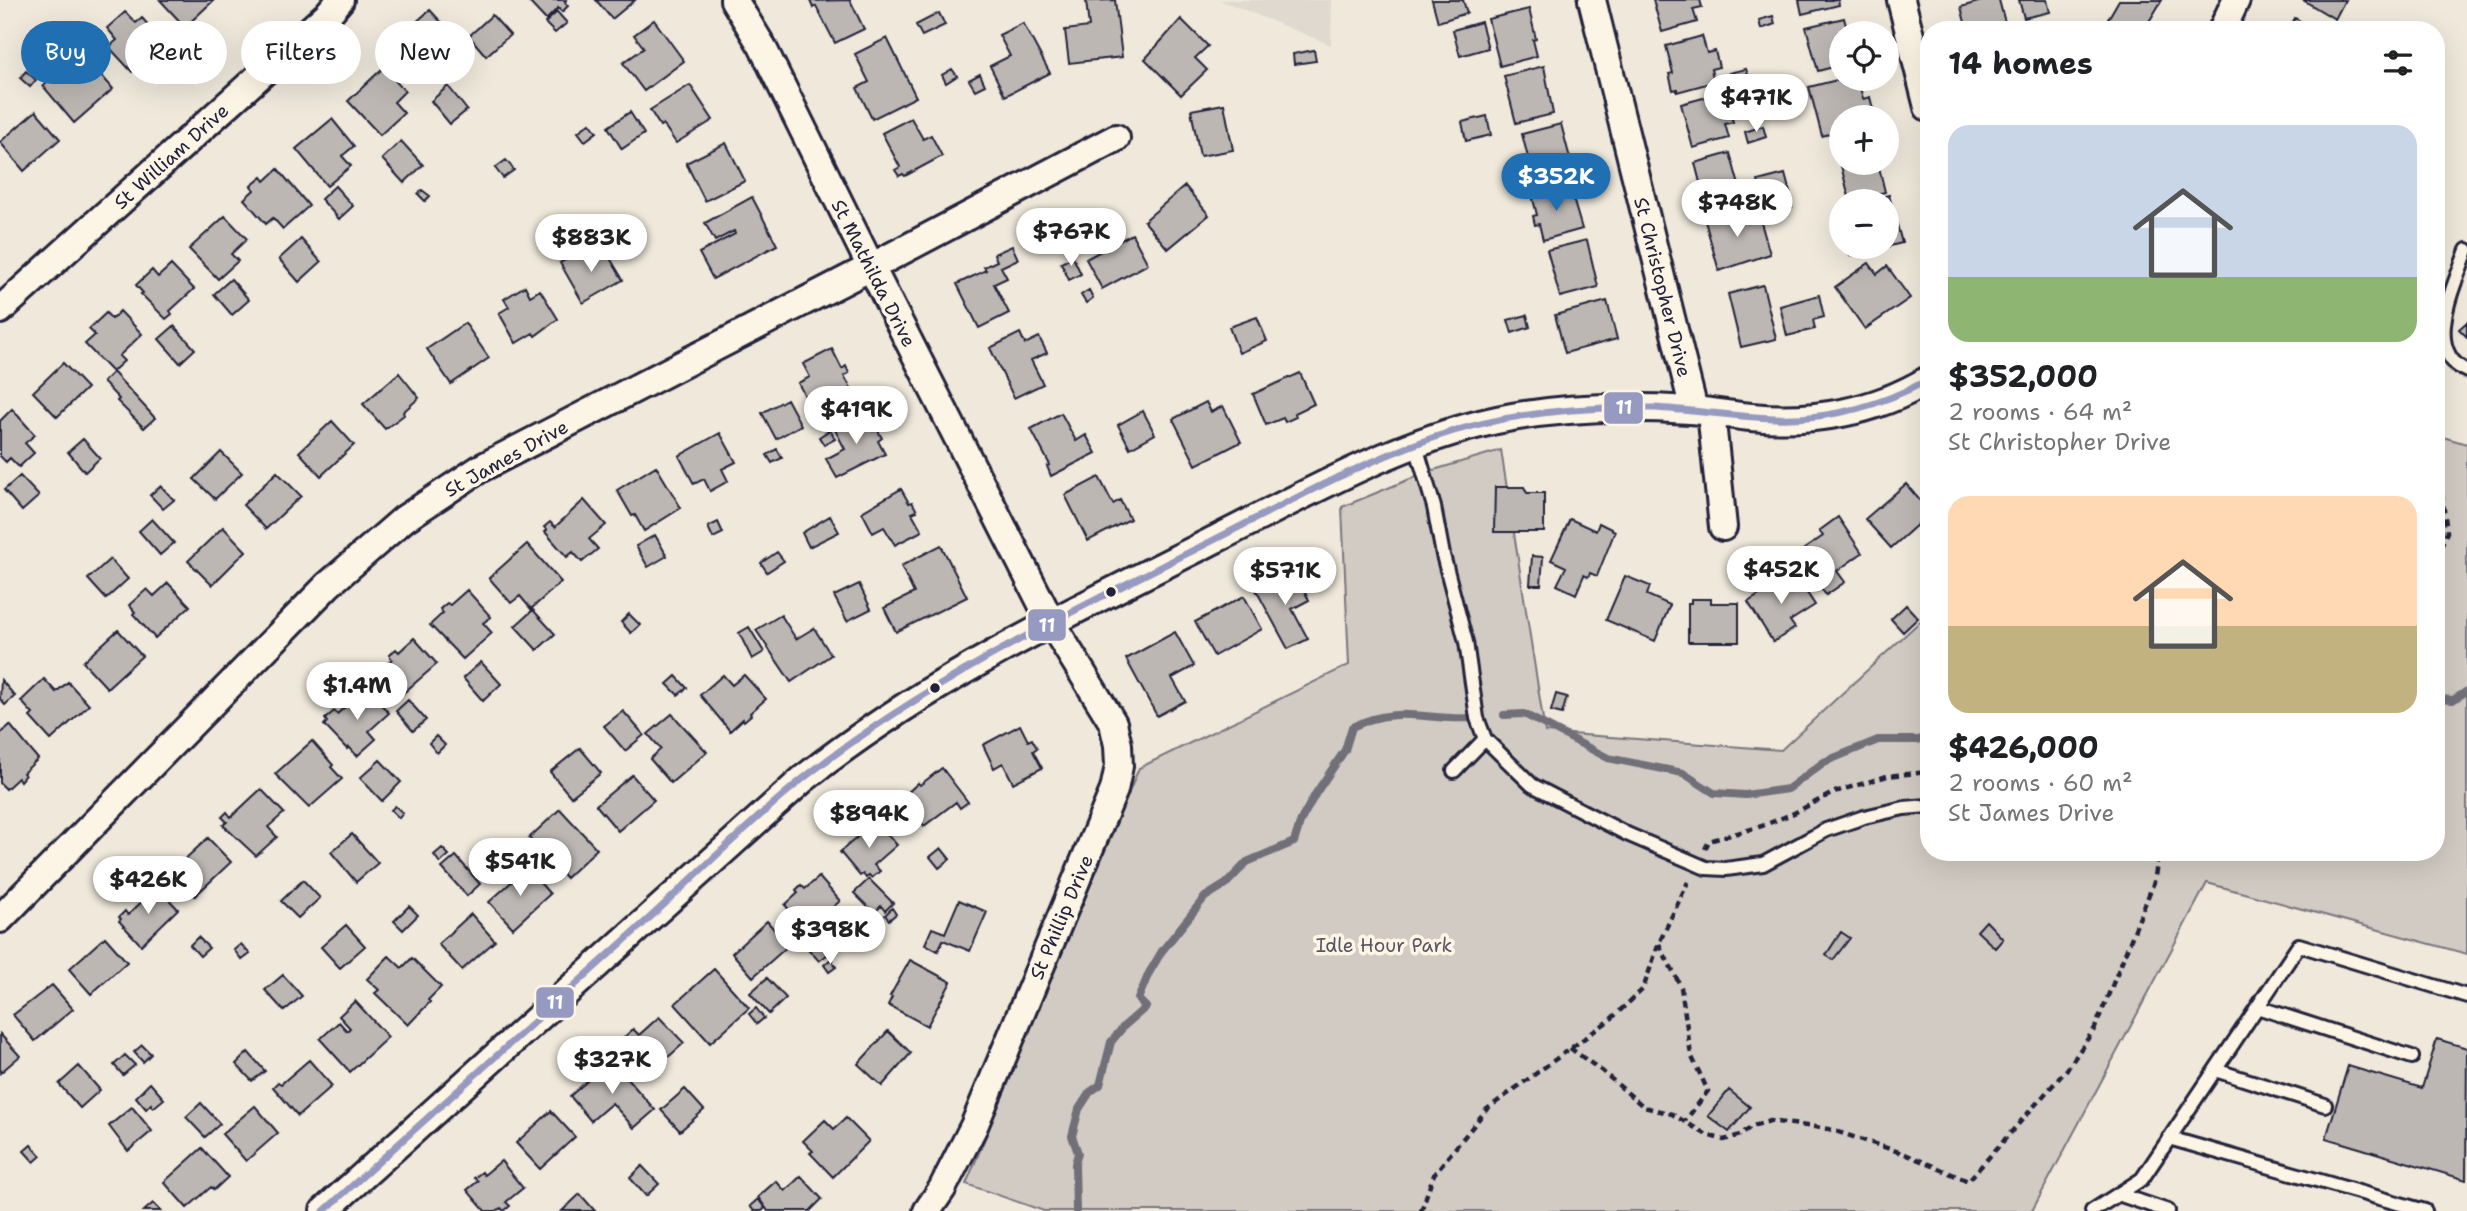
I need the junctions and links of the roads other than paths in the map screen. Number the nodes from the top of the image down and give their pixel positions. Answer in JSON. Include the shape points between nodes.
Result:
{"nodes":[{"id":1,"x":340,"y":0,"type":"edge"},
{"id":2,"x":734,"y":0,"type":"edge"},
{"id":3,"x":1592,"y":0,"type":"edge"},
{"id":4,"x":1901,"y":0,"type":"edge"},
{"id":5,"x":2236,"y":0,"type":"edge"},
{"id":6,"x":2226,"y":21,"type":"edge"},
{"id":7,"x":1920,"y":75,"type":"edge"},
{"id":8,"x":1116,"y":138,"type":"dead end"},
{"id":9,"x":2467,"y":250,"type":"edge"},
{"id":10,"x":871,"y":267,"type":"junction"},
{"id":11,"x":2467,"y":271,"type":"edge"},
{"id":12,"x":2455,"y":282,"type":"junction"},
{"id":13,"x":0,"y":310,"type":"edge"},
{"id":14,"x":2445,"y":323,"type":"edge"},
{"id":15,"x":2445,"y":352,"type":"edge"},
{"id":16,"x":2467,"y":371,"type":"edge"},
{"id":17,"x":1920,"y":385,"type":"edge"},
{"id":18,"x":1702,"y":411,"type":"junction"},
{"id":19,"x":1416,"y":446,"type":"junction"},
{"id":20,"x":1723,"y":527,"type":"dead end"},
{"id":21,"x":1051,"y":622,"type":"junction"},
{"id":22,"x":1485,"y":739,"type":"junction"},
{"id":23,"x":1454,"y":771,"type":"dead end"},
{"id":24,"x":1920,"y":807,"type":"edge"},
{"id":25,"x":0,"y":919,"type":"edge"},
{"id":26,"x":2467,"y":996,"type":"edge"},
{"id":27,"x":2257,"y":1007,"type":"junction"},
{"id":28,"x":2412,"y":1057,"type":"dead end"},
{"id":29,"x":2215,"y":1070,"type":"junction"},
{"id":30,"x":2325,"y":1105,"type":"dead end"},
{"id":31,"x":2169,"y":1138,"type":"junction"},
{"id":32,"x":2119,"y":1194,"type":"junction"},
{"id":33,"x":324,"y":1211,"type":"edge"},
{"id":34,"x":927,"y":1211,"type":"edge"},
{"id":35,"x":2092,"y":1211,"type":"edge"},
{"id":36,"x":2168,"y":1211,"type":"edge"},
{"id":37,"x":2425,"y":1211,"type":"edge"}],
"edges":[{"from":1,"to":13,"type":"street","name":"St William Drive"},
{"from":2,"to":10,"type":"street","name":"St Mathilda Drive","via":[[762,46]]},
{"from":3,"to":18,"type":"street","name":"St Christopher Drive"},
{"from":4,"to":7,"type":"street"},
{"from":5,"to":6,"type":"street"},
{"from":8,"to":10,"type":"street","name":"St James Drive"},
{"from":9,"to":12,"type":"lane"},
{"from":10,"to":21,"type":"street","name":"St Mathilda Drive"},
{"from":10,"to":25,"type":"street","name":"St James Drive","via":[[481,468],[404,519],[328,585]]},
{"from":11,"to":12,"type":"lane"},
{"from":12,"to":14,"type":"lane"},
{"from":15,"to":16,"type":"lane"},
{"from":17,"to":18,"type":"street","via":[[1904,395],[1829,416],[1788,419]]},
{"from":18,"to":19,"type":"street","via":[[1547,412],[1480,424]]},
{"from":18,"to":20,"type":"street","name":"St Christopher Drive"},
{"from":19,"to":21,"type":"street","via":[[1374,461]]},
{"from":19,"to":22,"type":"lane","via":[[1466,642],[1477,718]]},
{"from":21,"to":33,"type":"street","via":[[923,694],[802,780]]},
{"from":21,"to":34,"type":"street","name":"St Phillip Drive","via":[[1113,723],[1119,766],[1114,790],[974,1126]]},
{"from":22,"to":23,"type":"lane"},
{"from":22,"to":24,"type":"lane","via":[[1532,785],[1706,869],[1763,864],[1839,826]]},
{"from":26,"to":27,"type":"lane","via":[[2299,945]]},
{"from":27,"to":28,"type":"lane"},
{"from":27,"to":29,"type":"lane"},
{"from":29,"to":30,"type":"lane"},
{"from":29,"to":31,"type":"lane"},
{"from":31,"to":32,"type":"lane","via":[[2142,1179]]},
{"from":31,"to":37,"type":"lane"},
{"from":32,"to":35,"type":"lane"},
{"from":32,"to":36,"type":"lane"}]}
